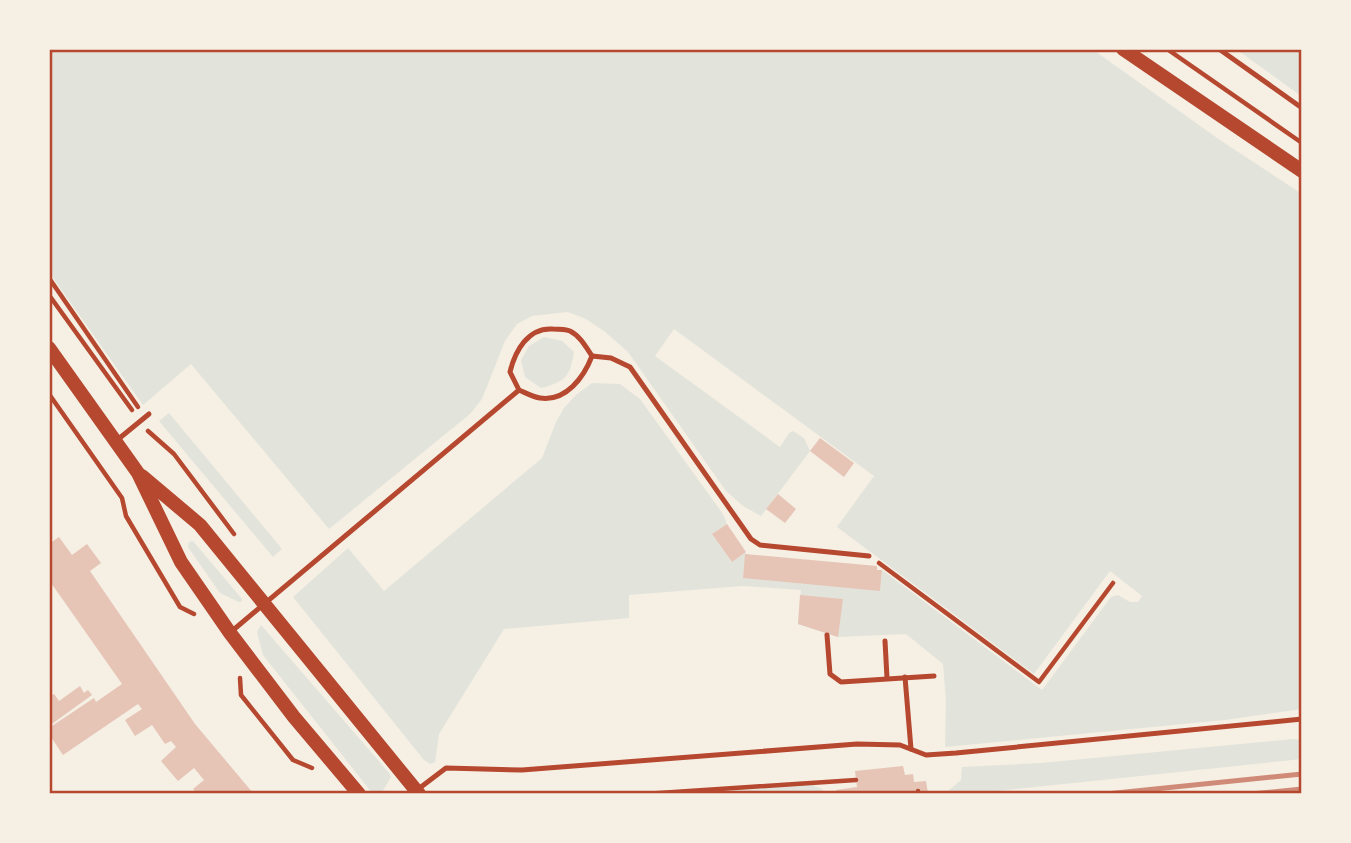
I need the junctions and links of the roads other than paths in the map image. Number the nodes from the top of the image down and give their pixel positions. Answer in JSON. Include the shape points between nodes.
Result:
{"nodes":[{"id":1,"x":1123,"y":49,"type":"edge"},
{"id":2,"x":1219,"y":49,"type":"edge"},
{"id":3,"x":1302,"y":108,"type":"edge"},
{"id":4,"x":1302,"y":171,"type":"edge"},
{"id":5,"x":49,"y":348,"type":"edge"},
{"id":6,"x":592,"y":356,"type":"junction"},
{"id":7,"x":519,"y":390,"type":"junction"},
{"id":8,"x":145,"y":417,"type":"road end"},
{"id":9,"x":116,"y":440,"type":"junction"},
{"id":10,"x":138,"y":473,"type":"junction"},
{"id":11,"x":869,"y":556,"type":"road end"},
{"id":12,"x":265,"y":604,"type":"junction"},
{"id":13,"x":230,"y":633,"type":"junction"},
{"id":14,"x":827,"y":635,"type":"dead end"},
{"id":15,"x":885,"y":641,"type":"dead end"},
{"id":16,"x":934,"y":676,"type":"dead end"},
{"id":17,"x":905,"y":677,"type":"junction"},
{"id":18,"x":887,"y":678,"type":"junction"},
{"id":19,"x":1302,"y":719,"type":"edge"},
{"id":20,"x":911,"y":749,"type":"junction"},
{"id":21,"x":416,"y":793,"type":"edge"},
{"id":22,"x":359,"y":794,"type":"edge"}],
"edges":[{"from":1,"to":4,"type":"main road"},
{"from":2,"to":3,"type":"lane"},
{"from":5,"to":9,"type":"main road"},
{"from":6,"to":7,"type":"lane","via":[[575,386],[556,397],[540,398]]},
{"from":6,"to":7,"type":"lane","via":[[568,330],[543,328],[525,340],[514,357],[510,372]]},
{"from":6,"to":11,"type":"lane","via":[[611,358],[630,368],[751,539],[760,545]]},
{"from":7,"to":12,"type":"lane"},
{"from":8,"to":9,"type":"lane"},
{"from":9,"to":10,"type":"main road"},
{"from":10,"to":12,"type":"main road","via":[[200,526]]},
{"from":10,"to":13,"type":"main road","via":[[181,562]]},
{"from":12,"to":13,"type":"lane"},
{"from":12,"to":21,"type":"main road"},
{"from":13,"to":22,"type":"main road"},
{"from":14,"to":18,"type":"lane","via":[[830,674],[835,679]]},
{"from":15,"to":18,"type":"lane"},
{"from":16,"to":17,"type":"lane"},
{"from":17,"to":18,"type":"lane"},
{"from":17,"to":20,"type":"lane"},
{"from":19,"to":20,"type":"lane","via":[[996,751],[926,755]]},
{"from":20,"to":21,"type":"lane","via":[[857,744],[522,770],[446,768]]}]}
